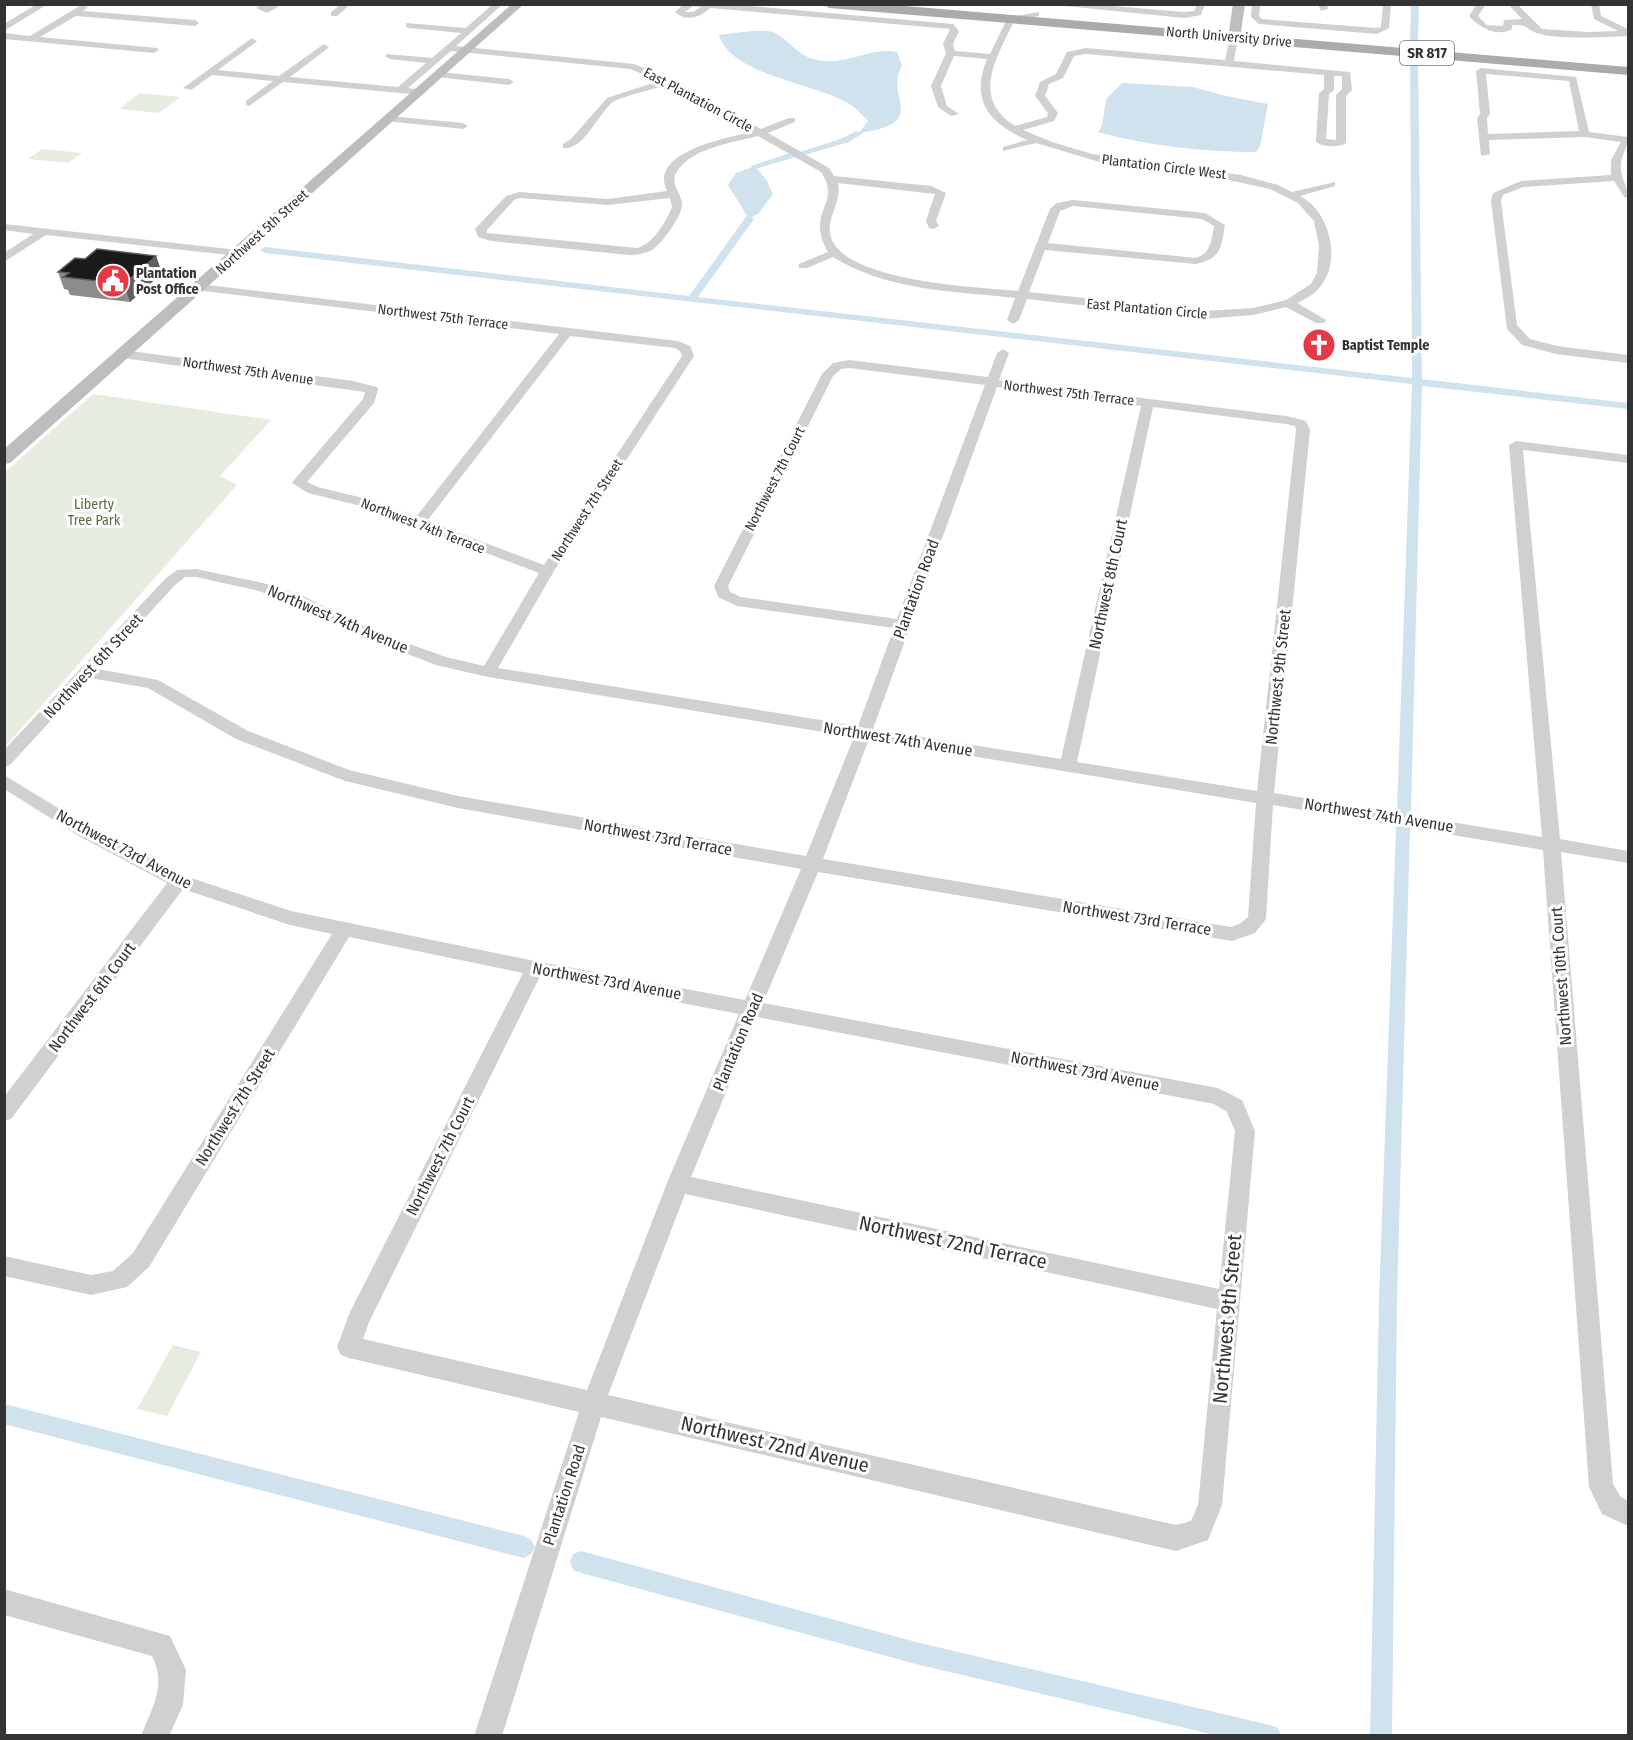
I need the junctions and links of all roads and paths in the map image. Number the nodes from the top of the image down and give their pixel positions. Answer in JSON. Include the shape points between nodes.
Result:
{"nodes":[{"id":1,"x":34,"y":4,"type":"edge"},
{"id":2,"x":44,"y":4,"type":"edge"},
{"id":3,"x":88,"y":4,"type":"edge"},
{"id":4,"x":347,"y":4,"type":"edge"},
{"id":5,"x":499,"y":4,"type":"edge"},
{"id":6,"x":519,"y":4,"type":"edge"},
{"id":7,"x":692,"y":4,"type":"edge"},
{"id":8,"x":829,"y":4,"type":"edge"},
{"id":9,"x":914,"y":4,"type":"edge"},
{"id":10,"x":1050,"y":4,"type":"edge"},
{"id":11,"x":1201,"y":4,"type":"edge"},
{"id":12,"x":1239,"y":4,"type":"edge"},
{"id":13,"x":1256,"y":4,"type":"edge"},
{"id":14,"x":1387,"y":4,"type":"edge"},
{"id":15,"x":1482,"y":4,"type":"edge"},
{"id":16,"x":1512,"y":4,"type":"edge"},
{"id":17,"x":1595,"y":4,"type":"edge"},
{"id":18,"x":707,"y":6,"type":"edge"},
{"id":19,"x":75,"y":13,"type":"junction"},
{"id":20,"x":334,"y":14,"type":"dead end"},
{"id":21,"x":1036,"y":14,"type":"junction"},
{"id":22,"x":1011,"y":20,"type":"junction"},
{"id":23,"x":4,"y":22,"type":"edge"},
{"id":24,"x":1530,"y":22,"type":"junction"},
{"id":25,"x":195,"y":23,"type":"dead end"},
{"id":26,"x":409,"y":25,"type":"dead end"},
{"id":27,"x":4,"y":28,"type":"edge"},
{"id":28,"x":470,"y":31,"type":"junction"},
{"id":29,"x":1227,"y":32,"type":"junction"},
{"id":30,"x":1628,"y":33,"type":"edge"},
{"id":31,"x":4,"y":36,"type":"edge"},
{"id":32,"x":32,"y":38,"type":"junction"},
{"id":33,"x":252,"y":41,"type":"dead end"},
{"id":34,"x":324,"y":47,"type":"dead end"},
{"id":35,"x":450,"y":48,"type":"junction"},
{"id":36,"x":469,"y":49,"type":"junction"},
{"id":37,"x":154,"y":50,"type":"dead end"},
{"id":38,"x":951,"y":53,"type":"junction"},
{"id":39,"x":390,"y":56,"type":"dead end"},
{"id":40,"x":994,"y":57,"type":"junction"},
{"id":41,"x":435,"y":61,"type":"junction"},
{"id":42,"x":1224,"y":64,"type":"junction"},
{"id":43,"x":1629,"y":64,"type":"edge"},
{"id":44,"x":1629,"y":70,"type":"edge"},
{"id":45,"x":209,"y":72,"type":"junction"},
{"id":46,"x":1329,"y":74,"type":"junction"},
{"id":47,"x":440,"y":75,"type":"junction"},
{"id":48,"x":280,"y":80,"type":"junction"},
{"id":49,"x":668,"y":81,"type":"junction"},
{"id":50,"x":509,"y":82,"type":"dead end"},
{"id":51,"x":188,"y":88,"type":"dead end"},
{"id":52,"x":400,"y":90,"type":"junction"},
{"id":53,"x":421,"y":92,"type":"junction"},
{"id":54,"x":249,"y":103,"type":"dead end"},
{"id":55,"x":954,"y":114,"type":"dead end"},
{"id":56,"x":389,"y":119,"type":"junction"},
{"id":57,"x":792,"y":120,"type":"dead end"},
{"id":58,"x":463,"y":126,"type":"dead end"},
{"id":59,"x":1014,"y":129,"type":"junction"},
{"id":60,"x":759,"y":133,"type":"junction"},
{"id":61,"x":1585,"y":134,"type":"junction"},
{"id":62,"x":1484,"y":137,"type":"junction"},
{"id":63,"x":1038,"y":140,"type":"junction"},
{"id":64,"x":1629,"y":140,"type":"edge"},
{"id":65,"x":567,"y":146,"type":"dead end"},
{"id":66,"x":1007,"y":149,"type":"dead end"},
{"id":67,"x":1485,"y":154,"type":"dead end"},
{"id":68,"x":1618,"y":178,"type":"junction"},
{"id":69,"x":833,"y":179,"type":"junction"},
{"id":70,"x":1330,"y":184,"type":"dead end"},
{"id":71,"x":672,"y":194,"type":"junction"},
{"id":72,"x":1292,"y":195,"type":"junction"},
{"id":73,"x":1629,"y":195,"type":"edge"},
{"id":74,"x":933,"y":226,"type":"dead end"},
{"id":75,"x":4,"y":227,"type":"edge"},
{"id":76,"x":44,"y":231,"type":"junction"},
{"id":77,"x":1041,"y":246,"type":"junction"},
{"id":78,"x":238,"y":253,"type":"junction"},
{"id":79,"x":834,"y":253,"type":"junction"},
{"id":80,"x":4,"y":259,"type":"edge"},
{"id":81,"x":802,"y":266,"type":"dead end"},
{"id":82,"x":199,"y":288,"type":"junction"},
{"id":83,"x":1022,"y":296,"type":"junction"},
{"id":84,"x":1287,"y":303,"type":"junction"},
{"id":85,"x":1013,"y":320,"type":"dead end"},
{"id":86,"x":1320,"y":320,"type":"dead end"},
{"id":87,"x":567,"y":332,"type":"junction"},
{"id":88,"x":686,"y":350,"type":"joint"},
{"id":89,"x":1003,"y":353,"type":"dead end"},
{"id":90,"x":123,"y":354,"type":"junction"},
{"id":91,"x":1629,"y":359,"type":"edge"},
{"id":92,"x":837,"y":366,"type":"joint"},
{"id":93,"x":992,"y":383,"type":"junction"},
{"id":94,"x":1148,"y":403,"type":"junction"},
{"id":95,"x":1301,"y":424,"type":"joint"},
{"id":96,"x":4,"y":459,"type":"edge"},
{"id":97,"x":1629,"y":459,"type":"edge"},
{"id":98,"x":299,"y":483,"type":"joint"},
{"id":99,"x":419,"y":522,"type":"junction"},
{"id":100,"x":547,"y":571,"type":"junction"},
{"id":101,"x":182,"y":573,"type":"joint"},
{"id":102,"x":903,"y":625,"type":"junction"},
{"id":103,"x":87,"y":672,"type":"junction"},
{"id":104,"x":488,"y":672,"type":"junction"},
{"id":105,"x":863,"y":734,"type":"junction"},
{"id":106,"x":4,"y":761,"type":"edge"},
{"id":107,"x":1068,"y":766,"type":"junction"},
{"id":108,"x":4,"y":781,"type":"edge"},
{"id":109,"x":1265,"y":796,"type":"junction"},
{"id":110,"x":1551,"y":843,"type":"junction"},
{"id":111,"x":1629,"y":857,"type":"edge"},
{"id":112,"x":812,"y":864,"type":"junction"},
{"id":113,"x":178,"y":881,"type":"junction"},
{"id":114,"x":1248,"y":928,"type":"joint"},
{"id":115,"x":344,"y":929,"type":"junction"},
{"id":116,"x":535,"y":968,"type":"junction"},
{"id":117,"x":753,"y":1008,"type":"junction"},
{"id":118,"x":1235,"y":1106,"type":"joint"},
{"id":119,"x":4,"y":1113,"type":"edge"},
{"id":120,"x":678,"y":1183,"type":"junction"},
{"id":121,"x":4,"y":1266,"type":"edge"},
{"id":122,"x":1228,"y":1301,"type":"junction"},
{"id":123,"x":349,"y":1347,"type":"joint"},
{"id":124,"x":594,"y":1402,"type":"junction"},
{"id":125,"x":1620,"y":1509,"type":"edge"},
{"id":126,"x":1199,"y":1531,"type":"joint"},
{"id":127,"x":4,"y":1602,"type":"edge"},
{"id":128,"x":154,"y":1736,"type":"edge"},
{"id":129,"x":488,"y":1736,"type":"edge"}],
"edges":[{"from":1,"to":23,"type":"street"},
{"from":2,"to":27,"type":"street"},
{"from":3,"to":19,"type":"street"},
{"from":4,"to":20,"type":"street"},
{"from":5,"to":28,"type":"street"},
{"from":6,"to":36,"type":"street","name":"Northwest 5th Street"},
{"from":7,"to":18,"type":"street"},
{"from":7,"to":18,"type":"street","via":[[679,12],[695,16]]},
{"from":8,"to":22,"type":"main road","name":"North University Drive","number":"SR 817"},
{"from":9,"to":21,"type":"main road","name":"North University Drive","number":"SR 817"},
{"from":10,"to":11,"type":"street","via":[[1184,15],[1198,13]]},
{"from":12,"to":29,"type":"street"},
{"from":13,"to":14,"type":"street","via":[[1257,20],[1377,31],[1385,28]]},
{"from":15,"to":24,"type":"street","via":[[1473,16],[1484,27],[1508,29],[1507,22]]},
{"from":16,"to":24,"type":"street"},
{"from":17,"to":30,"type":"street","via":[[1598,17]]},
{"from":18,"to":38,"type":"street","via":[[953,27],[948,44]]},
{"from":19,"to":25,"type":"street"},
{"from":19,"to":32,"type":"street"},
{"from":21,"to":22,"type":"street"},
{"from":21,"to":29,"type":"main road","name":"North University Drive","number":"SR 817"},
{"from":22,"to":29,"type":"main road","name":"North University Drive","number":"SR 817"},
{"from":22,"to":40,"type":"street","name":"Plantation Circle West"},
{"from":24,"to":30,"type":"street","via":[[1539,31]]},
{"from":26,"to":28,"type":"street"},
{"from":28,"to":35,"type":"street"},
{"from":29,"to":42,"type":"street"},
{"from":29,"to":43,"type":"main road","name":"North University Drive","number":"SR 817"},
{"from":29,"to":44,"type":"main road","name":"North University Drive","number":"SR 817"},
{"from":31,"to":32,"type":"street"},
{"from":32,"to":37,"type":"street"},
{"from":33,"to":45,"type":"street"},
{"from":34,"to":48,"type":"street"},
{"from":35,"to":36,"type":"street","name":"East Plantation Circle"},
{"from":35,"to":41,"type":"street"},
{"from":36,"to":47,"type":"street","name":"Northwest 5th Street"},
{"from":36,"to":49,"type":"street","name":"East Plantation Circle","via":[[636,64]]},
{"from":38,"to":40,"type":"street"},
{"from":38,"to":55,"type":"street","via":[[936,86],[943,107]]},
{"from":39,"to":41,"type":"street"},
{"from":40,"to":59,"type":"street","name":"Plantation Circle West","via":[[985,84],[986,98],[995,114]]},
{"from":41,"to":52,"type":"street"},
{"from":42,"to":46,"type":"street"},
{"from":42,"to":59,"type":"street","via":[[1075,52],[1067,56],[1060,76],[1045,82],[1040,96],[1053,113],[1051,119]]},
{"from":45,"to":48,"type":"street"},
{"from":45,"to":51,"type":"street"},
{"from":46,"to":46,"type":"street","via":[[1321,142],[1341,143],[1341,95],[1347,90],[1347,74]]},
{"from":47,"to":50,"type":"street"},
{"from":47,"to":53,"type":"street","name":"Northwest 5th Street"},
{"from":48,"to":52,"type":"street"},
{"from":48,"to":54,"type":"street"},
{"from":49,"to":60,"type":"street","name":"East Plantation Circle","via":[[700,94]]},
{"from":49,"to":65,"type":"street","via":[[610,100]]},
{"from":52,"to":53,"type":"street"},
{"from":53,"to":56,"type":"street","name":"Northwest 5th Street"},
{"from":56,"to":58,"type":"street"},
{"from":56,"to":78,"type":"street","name":"Northwest 5th Street"},
{"from":57,"to":60,"type":"street"},
{"from":59,"to":63,"type":"street","name":"Plantation Circle West"},
{"from":60,"to":69,"type":"street","name":"East Plantation Circle","via":[[816,163]]},
{"from":60,"to":71,"type":"street","via":[[697,151],[677,163],[669,174]]},
{"from":61,"to":62,"type":"street"},
{"from":61,"to":62,"type":"street","via":[[1573,79],[1481,71]]},
{"from":61,"to":64,"type":"street"},
{"from":62,"to":67,"type":"street"},
{"from":63,"to":66,"type":"street"},
{"from":63,"to":72,"type":"street","name":"Plantation Circle West","via":[[1115,162],[1245,178]]},
{"from":64,"to":68,"type":"street","via":[[1615,159]]},
{"from":68,"to":73,"type":"street"},
{"from":68,"to":91,"type":"street","via":[[1521,184],[1498,193],[1496,201],[1511,326],[1526,342],[1556,350]]},
{"from":69,"to":74,"type":"street","via":[[941,193],[931,221]]},
{"from":69,"to":79,"type":"street","via":[[835,197],[822,226],[824,240]]},
{"from":70,"to":72,"type":"street"},
{"from":71,"to":71,"type":"street","via":[[608,202],[519,195],[510,198],[481,229],[482,235],[641,251],[650,248],[675,214],[677,205]]},
{"from":72,"to":84,"type":"street","name":"Plantation Circle West","via":[[1311,209],[1325,233],[1323,273],[1315,286]]},
{"from":75,"to":76,"type":"street"},
{"from":76,"to":78,"type":"street"},
{"from":76,"to":80,"type":"street"},
{"from":77,"to":77,"type":"street","via":[[1054,209],[1073,203],[1205,216],[1220,225],[1213,254],[1209,259],[1196,261]]},
{"from":77,"to":83,"type":"street"},
{"from":78,"to":82,"type":"street","name":"Northwest 5th Street"},
{"from":79,"to":81,"type":"street"},
{"from":79,"to":83,"type":"street","name":"East Plantation Circle","via":[[853,266],[886,278]]},
{"from":82,"to":87,"type":"street","name":"Northwest 75th Terrace"},
{"from":82,"to":90,"type":"street","name":"Northwest 5th Street"},
{"from":83,"to":84,"type":"street","name":"East Plantation Circle","via":[[1204,315],[1251,313]]},
{"from":83,"to":85,"type":"street"},
{"from":84,"to":86,"type":"street"},
{"from":87,"to":88,"type":"street","name":"Northwest 75th Terrace","via":[[678,345]]},
{"from":87,"to":99,"type":"street"},
{"from":88,"to":100,"type":"street","name":"Northwest 7th Street","via":[[688,356]]},
{"from":89,"to":93,"type":"street","name":"Plantation Road"},
{"from":90,"to":96,"type":"street","name":"Northwest 5th Street"},
{"from":90,"to":98,"type":"street","name":"Northwest 75th Avenue","via":[[372,390],[369,400]]},
{"from":92,"to":93,"type":"street","name":"Northwest 75th Terrace","via":[[849,364]]},
{"from":92,"to":102,"type":"street","name":"Northwest 7th Court","via":[[828,374],[726,576],[721,586],[723,594],[737,601]]},
{"from":93,"to":94,"type":"street","name":"Northwest 75th Terrace"},
{"from":93,"to":102,"type":"street","name":"Plantation Road"},
{"from":94,"to":95,"type":"street","name":"Northwest 75th Terrace"},
{"from":94,"to":107,"type":"street","name":"Northwest 8th Court"},
{"from":95,"to":109,"type":"street","name":"Northwest 9th Street"},
{"from":97,"to":110,"type":"street","name":"Northwest 10th Court","via":[[1515,445]]},
{"from":98,"to":99,"type":"street","name":"Northwest 74th Terrace"},
{"from":99,"to":100,"type":"street","name":"Northwest 74th Terrace"},
{"from":100,"to":104,"type":"street","name":"Northwest 7th Street"},
{"from":101,"to":103,"type":"street","name":"Northwest 6th Street"},
{"from":101,"to":104,"type":"street","name":"Northwest 74th Avenue","via":[[258,586],[298,599],[376,637],[442,661]]},
{"from":102,"to":105,"type":"street","name":"Plantation Road"},
{"from":103,"to":106,"type":"street","name":"Northwest 6th Street"},
{"from":103,"to":112,"type":"street","name":"Northwest 73rd Terrace","via":[[152,684],[242,735],[345,776],[458,802]]},
{"from":104,"to":105,"type":"street","name":"Northwest 74th Avenue"},
{"from":105,"to":107,"type":"street","name":"Northwest 74th Avenue"},
{"from":105,"to":112,"type":"street","name":"Plantation Road"},
{"from":107,"to":109,"type":"street","name":"Northwest 74th Avenue"},
{"from":108,"to":113,"type":"street","name":"Northwest 73rd Avenue","via":[[85,832]]},
{"from":109,"to":110,"type":"street","name":"Northwest 74th Avenue"},
{"from":109,"to":114,"type":"street","name":"Northwest 9th Street","via":[[1257,919]]},
{"from":110,"to":111,"type":"street","name":"Northwest 74th Avenue"},
{"from":110,"to":125,"type":"street","name":"Northwest 10th Court","via":[[1601,1487]]},
{"from":112,"to":114,"type":"street","name":"Northwest 73rd Terrace","via":[[1232,934]]},
{"from":112,"to":117,"type":"street","name":"Plantation Road"},
{"from":113,"to":115,"type":"street","name":"Northwest 73rd Avenue","via":[[290,918]]},
{"from":113,"to":119,"type":"street","name":"Northwest 6th Court"},
{"from":115,"to":116,"type":"street","name":"Northwest 73rd Avenue"},
{"from":115,"to":121,"type":"street","name":"Northwest 7th Street","via":[[141,1260],[119,1280],[91,1284]]},
{"from":116,"to":117,"type":"street","name":"Northwest 73rd Avenue"},
{"from":116,"to":123,"type":"street","name":"Northwest 7th Court","via":[[358,1320]]},
{"from":117,"to":118,"type":"street","name":"Northwest 73rd Avenue","via":[[1218,1096]]},
{"from":117,"to":120,"type":"street","name":"Plantation Road"},
{"from":118,"to":122,"type":"street","name":"Northwest 9th Street","via":[[1245,1131]]},
{"from":120,"to":122,"type":"street","name":"Northwest 72nd Terrace"},
{"from":120,"to":124,"type":"street","name":"Plantation Road"},
{"from":122,"to":126,"type":"street","name":"Northwest 9th Street","via":[[1210,1505]]},
{"from":123,"to":124,"type":"street","name":"Northwest 72nd Avenue"},
{"from":124,"to":126,"type":"street","name":"Northwest 72nd Avenue","via":[[1176,1538]]},
{"from":124,"to":129,"type":"street","name":"Plantation Road"},
{"from":127,"to":128,"type":"street","via":[[161,1645],[173,1670],[169,1705]]}]}
